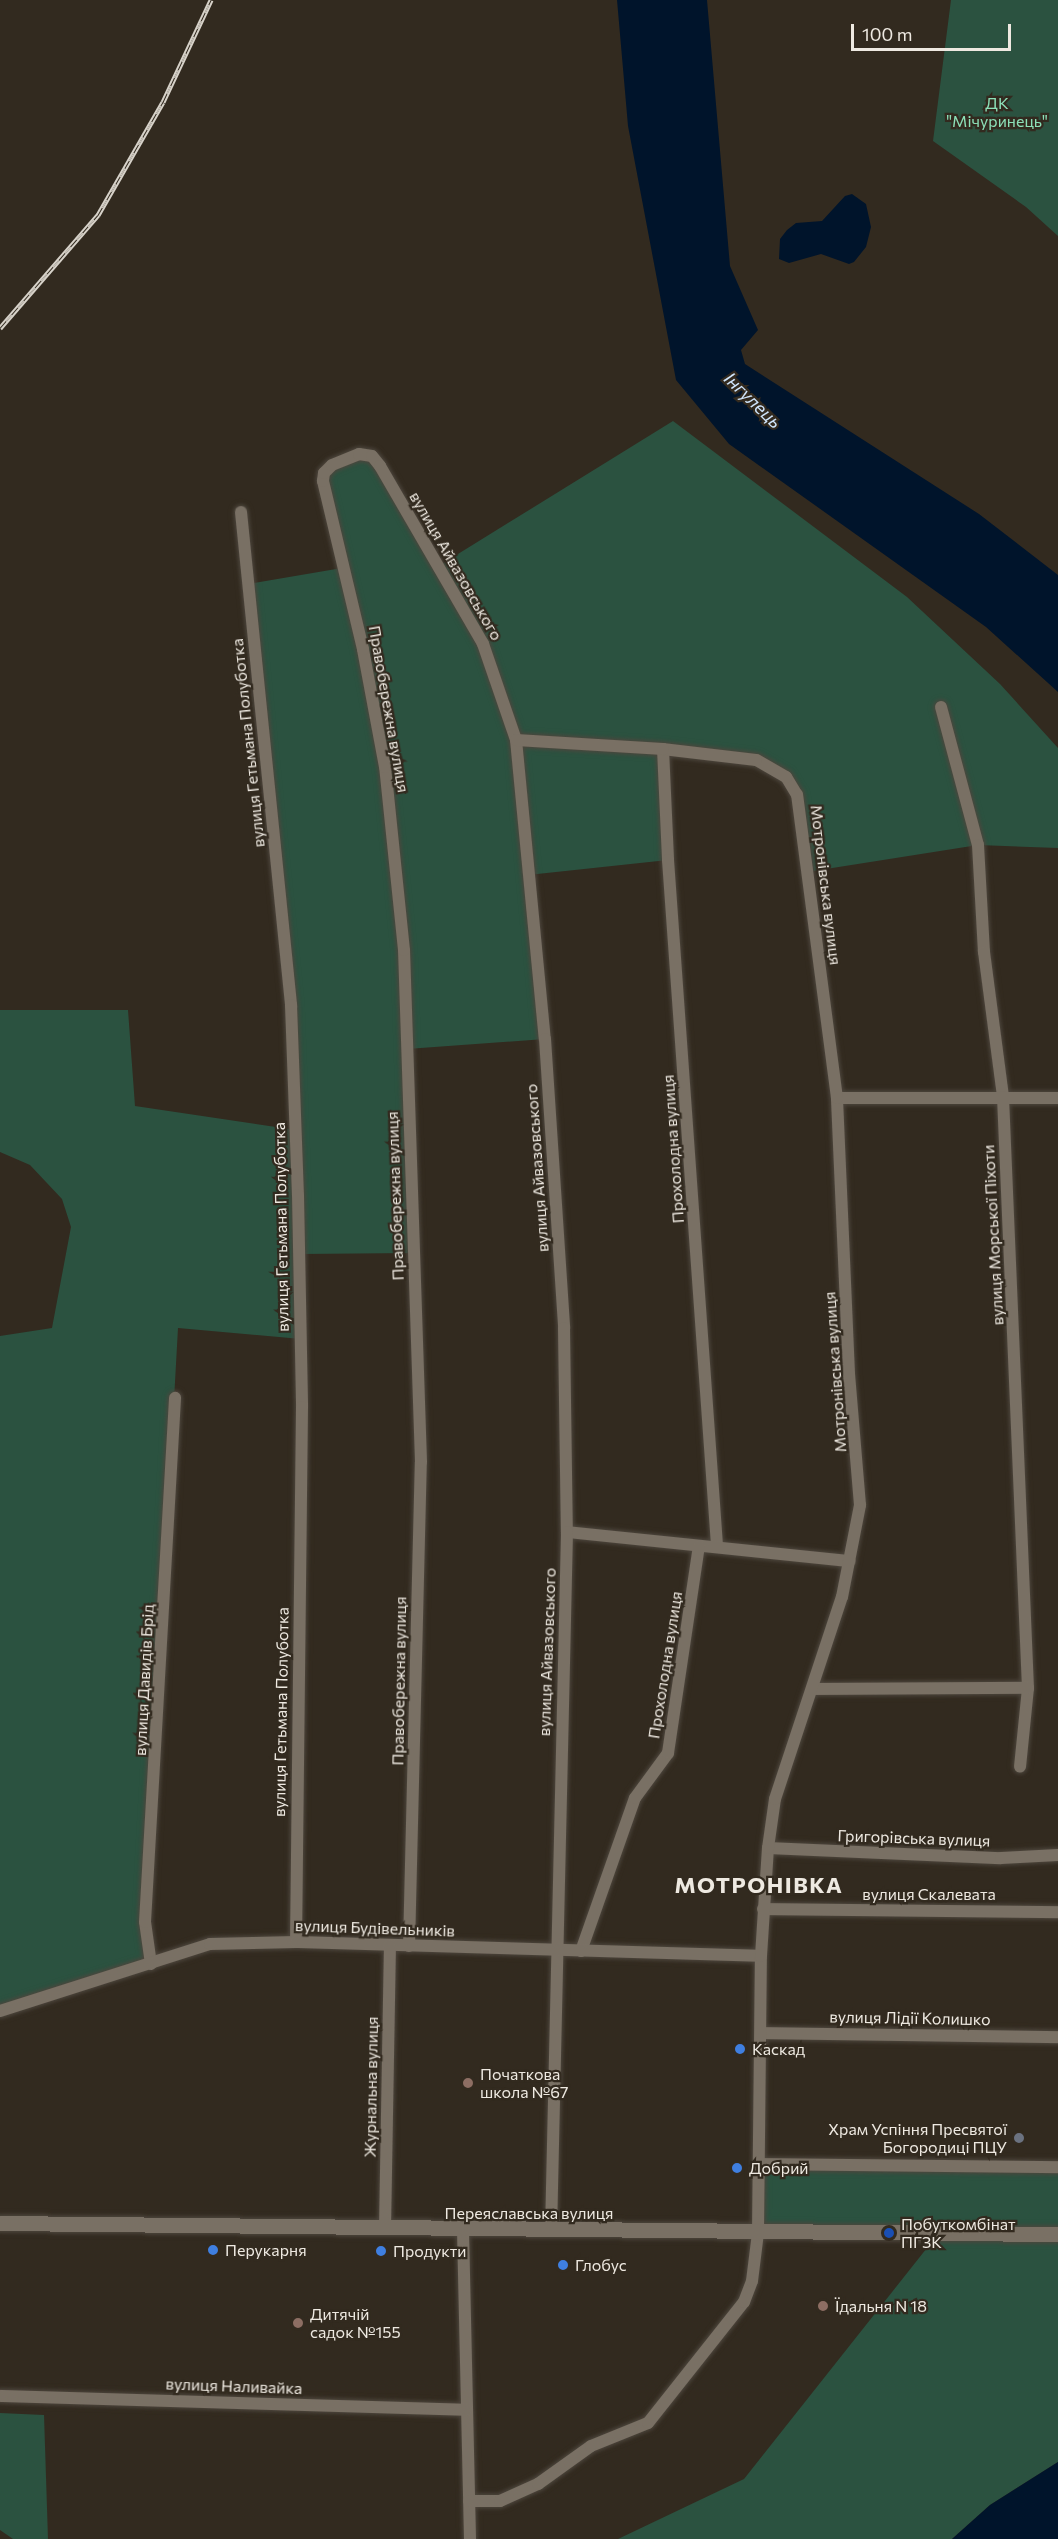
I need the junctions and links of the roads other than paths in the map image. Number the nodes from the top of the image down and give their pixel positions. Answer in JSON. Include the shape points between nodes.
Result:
{"nodes":[{"id":1,"x":339,"y":462,"type":"joint"},
{"id":2,"x":241,"y":512,"type":"dead end"},
{"id":3,"x":941,"y":707,"type":"dead end"},
{"id":4,"x":516,"y":740,"type":"junction"},
{"id":5,"x":663,"y":749,"type":"junction"},
{"id":6,"x":1003,"y":1097,"type":"junction"},
{"id":7,"x":837,"y":1098,"type":"junction"},
{"id":8,"x":1058,"y":1098,"type":"edge"},
{"id":9,"x":175,"y":1398,"type":"dead end"},
{"id":10,"x":567,"y":1533,"type":"junction"},
{"id":11,"x":699,"y":1546,"type":"junction"},
{"id":12,"x":717,"y":1546,"type":"junction"},
{"id":13,"x":850,"y":1561,"type":"junction"},
{"id":14,"x":1028,"y":1688,"type":"junction"},
{"id":15,"x":813,"y":1689,"type":"junction"},
{"id":16,"x":1020,"y":1767,"type":"dead end"},
{"id":17,"x":768,"y":1848,"type":"junction"},
{"id":18,"x":1058,"y":1855,"type":"edge"},
{"id":19,"x":763,"y":1909,"type":"junction"},
{"id":20,"x":1058,"y":1912,"type":"edge"},
{"id":21,"x":296,"y":1942,"type":"junction"},
{"id":22,"x":390,"y":1945,"type":"junction"},
{"id":23,"x":409,"y":1946,"type":"junction"},
{"id":24,"x":555,"y":1950,"type":"junction"},
{"id":25,"x":581,"y":1951,"type":"junction"},
{"id":26,"x":761,"y":1956,"type":"junction"},
{"id":27,"x":151,"y":1964,"type":"junction"},
{"id":28,"x":0,"y":2011,"type":"edge"},
{"id":29,"x":761,"y":2033,"type":"junction"},
{"id":30,"x":1058,"y":2037,"type":"edge"},
{"id":31,"x":760,"y":2164,"type":"junction"},
{"id":32,"x":1058,"y":2167,"type":"edge"},
{"id":33,"x":0,"y":2223,"type":"edge"},
{"id":34,"x":385,"y":2229,"type":"junction"},
{"id":35,"x":463,"y":2230,"type":"junction"},
{"id":36,"x":551,"y":2231,"type":"junction"},
{"id":37,"x":758,"y":2233,"type":"junction"},
{"id":38,"x":1058,"y":2234,"type":"edge"},
{"id":39,"x":0,"y":2396,"type":"edge"},
{"id":40,"x":467,"y":2410,"type":"junction"},
{"id":41,"x":469,"y":2501,"type":"junction"},
{"id":42,"x":470,"y":2539,"type":"edge"}],
"edges":[{"from":1,"to":4,"type":"street","name":"вулиця Айвазовського","via":[[366,455],[380,465],[483,644]]},
{"from":1,"to":23,"type":"street","name":"Правобережна вулиця","via":[[327,469],[322,481],[363,649],[385,767],[404,950],[421,1462]]},
{"from":2,"to":21,"type":"street","name":"вулиця Гетьмана Полуботка","via":[[291,1005],[298,1184],[302,1407]]},
{"from":3,"to":6,"type":"street","name":"вулиця Морської Піхоти","via":[[978,845],[984,952]]},
{"from":4,"to":5,"type":"street","name":"Мотронівська вулиця"},
{"from":4,"to":10,"type":"street","name":"вулиця Айвазовського","via":[[545,1039],[559,1259]]},
{"from":5,"to":7,"type":"street","name":"Мотронівська вулиця","via":[[756,760],[786,777],[797,795]]},
{"from":5,"to":12,"type":"street","name":"Прохолодна вулиця"},
{"from":6,"to":7,"type":"street"},
{"from":6,"to":8,"type":"street"},
{"from":6,"to":14,"type":"street","name":"вулиця Морської Піхоти"},
{"from":7,"to":13,"type":"street","name":"Мотронівська вулиця","via":[[849,1374],[860,1489]]},
{"from":9,"to":27,"type":"street","name":"вулиця Давидів Брід","via":[[145,1922]]},
{"from":10,"to":11,"type":"street"},
{"from":10,"to":24,"type":"street","name":"вулиця Айвазовського"},
{"from":11,"to":12,"type":"street"},
{"from":11,"to":25,"type":"street","name":"Прохолодна вулиця","via":[[668,1753],[635,1797]]},
{"from":12,"to":13,"type":"street"},
{"from":13,"to":15,"type":"street","name":"Мотронівська вулиця","via":[[830,1643]]},
{"from":14,"to":15,"type":"street"},
{"from":14,"to":16,"type":"street","name":"вулиця Морської Піхоти"},
{"from":15,"to":17,"type":"street","name":"Мотронівська вулиця","via":[[775,1799]]},
{"from":17,"to":18,"type":"street","name":"Григорівська вулиця","via":[[1001,1858]]},
{"from":17,"to":19,"type":"street","name":"Мотронівська вулиця"},
{"from":19,"to":20,"type":"street","name":"вулиця Скалевата"},
{"from":19,"to":26,"type":"street","name":"Мотронівська вулиця"},
{"from":21,"to":22,"type":"street","name":"вулиця Будівельників"},
{"from":21,"to":27,"type":"street","name":"вулиця Будівельників","via":[[210,1944]]},
{"from":22,"to":23,"type":"street","name":"вулиця Будівельників"},
{"from":22,"to":34,"type":"street","name":"Журнальна вулиця"},
{"from":23,"to":24,"type":"street","name":"вулиця Будівельників"},
{"from":24,"to":25,"type":"street","name":"вулиця Будівельників"},
{"from":24,"to":36,"type":"street","name":"вулиця Айвазовського"},
{"from":25,"to":26,"type":"street","name":"вулиця Будівельників"},
{"from":26,"to":29,"type":"street","name":"Мотронівська вулиця"},
{"from":27,"to":28,"type":"street","name":"вулиця Будівельників"},
{"from":29,"to":30,"type":"street","name":"вулиця Лідії Колишко"},
{"from":29,"to":31,"type":"street","name":"Мотронівська вулиця"},
{"from":31,"to":32,"type":"street"},
{"from":31,"to":37,"type":"street","name":"Мотронівська вулиця"},
{"from":33,"to":34,"type":"street","name":"Переяславська вулиця"},
{"from":34,"to":35,"type":"street","name":"Переяславська вулиця"},
{"from":35,"to":36,"type":"street","name":"Переяславська вулиця"},
{"from":35,"to":40,"type":"street"},
{"from":36,"to":37,"type":"street","name":"Переяславська вулиця"},
{"from":37,"to":38,"type":"street","name":"Переяславська вулиця"},
{"from":37,"to":41,"type":"street","via":[[752,2281],[744,2302],[648,2423],[591,2446],[538,2484],[500,2501]]},
{"from":39,"to":40,"type":"street","name":"вулиця Наливайка"},
{"from":40,"to":41,"type":"street"},
{"from":41,"to":42,"type":"street"}]}
